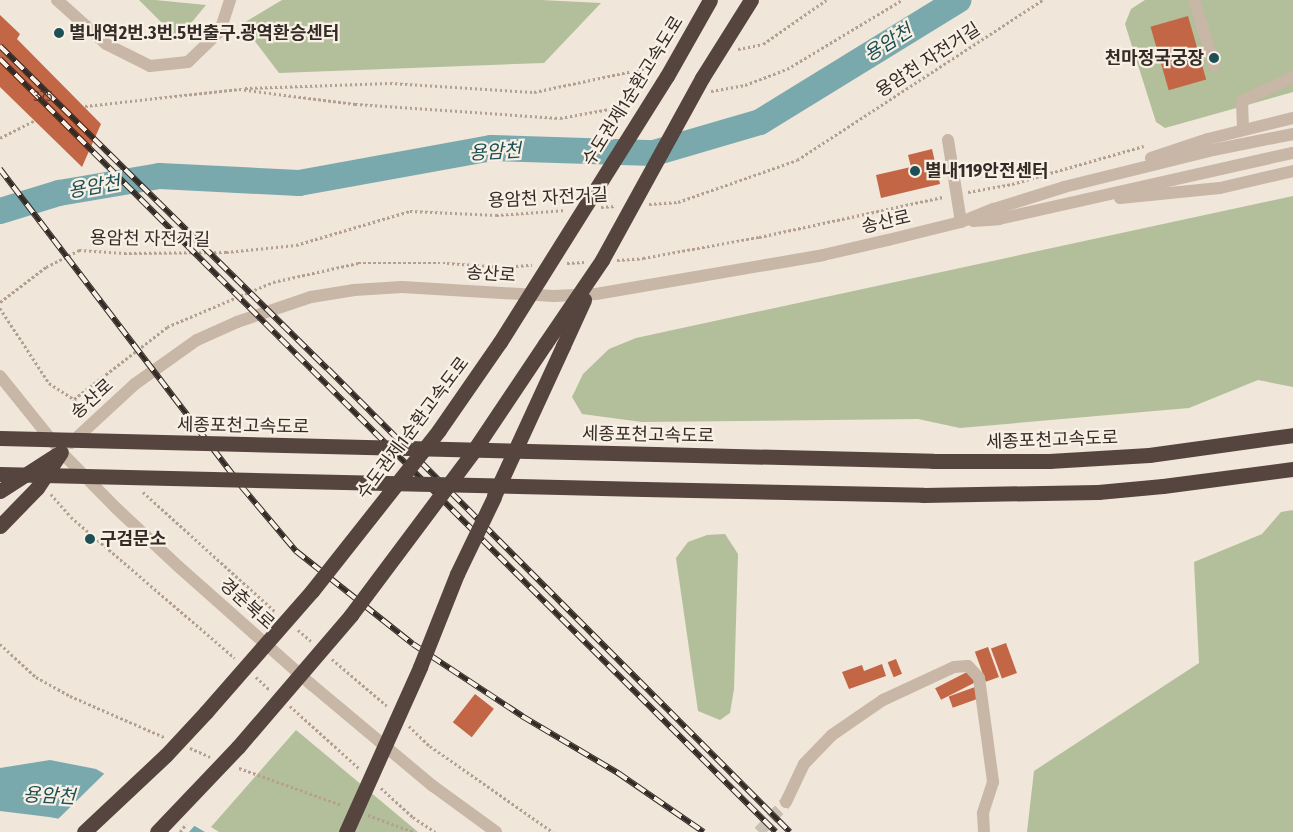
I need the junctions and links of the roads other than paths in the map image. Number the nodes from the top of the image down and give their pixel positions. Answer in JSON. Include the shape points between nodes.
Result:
{"nodes":[{"id":1,"x":57,"y":0,"type":"edge"},
{"id":2,"x":230,"y":0,"type":"edge"},
{"id":3,"x":710,"y":0,"type":"edge"},
{"id":4,"x":751,"y":0,"type":"edge"},
{"id":5,"x":1194,"y":0,"type":"edge"},
{"id":6,"x":1214,"y":65,"type":"dead end"},
{"id":7,"x":1293,"y":77,"type":"edge"},
{"id":8,"x":1293,"y":118,"type":"edge"},
{"id":9,"x":1243,"y":129,"type":"junction"},
{"id":10,"x":1293,"y":134,"type":"edge"},
{"id":11,"x":948,"y":140,"type":"dead end"},
{"id":12,"x":1293,"y":153,"type":"edge"},
{"id":13,"x":1293,"y":172,"type":"edge"},
{"id":14,"x":1064,"y":187,"type":"junction"},
{"id":15,"x":1066,"y":203,"type":"junction"},
{"id":16,"x":961,"y":222,"type":"junction"},
{"id":17,"x":608,"y":260,"type":"junction"},
{"id":18,"x":1,"y":377,"type":"edge"},
{"id":19,"x":1293,"y":435,"type":"edge"},
{"id":20,"x":0,"y":438,"type":"edge"},
{"id":21,"x":61,"y":452,"type":"junction"},
{"id":22,"x":1293,"y":469,"type":"edge"},
{"id":23,"x":0,"y":474,"type":"edge"},
{"id":24,"x":0,"y":491,"type":"edge"},
{"id":25,"x":0,"y":526,"type":"edge"},
{"id":26,"x":786,"y":802,"type":"tunnel mouth"},
{"id":27,"x":84,"y":832,"type":"edge"},
{"id":28,"x":157,"y":832,"type":"edge"},
{"id":29,"x":346,"y":832,"type":"edge"},
{"id":30,"x":496,"y":832,"type":"edge"},
{"id":31,"x":984,"y":832,"type":"edge"}],
"edges":[{"from":1,"to":2,"type":"street","via":[[106,44],[150,66],[188,62],[220,31]]},
{"from":3,"to":27,"type":"highway","name":"수도권제1순환고속도로","bridge":true,"via":[[667,76],[500,342],[439,430],[312,591],[206,712],[160,761]]},
{"from":4,"to":17,"type":"highway","bridge":true,"via":[[702,78]]},
{"from":5,"to":6,"type":"street"},
{"from":7,"to":9,"type":"street","via":[[1242,100]]},
{"from":8,"to":9,"type":"street"},
{"from":9,"to":14,"type":"street"},
{"from":10,"to":14,"type":"street","name":"송산로"},
{"from":11,"to":16,"type":"street"},
{"from":12,"to":15,"type":"street","name":"송산로"},
{"from":13,"to":15,"type":"street","via":[[1220,188]]},
{"from":14,"to":16,"type":"street","name":"송산로","via":[[994,208]]},
{"from":15,"to":16,"type":"street","name":"송산로","via":[[999,219]]},
{"from":16,"to":21,"type":"street","name":"송산로","via":[[823,255],[596,294],[554,296],[402,287],[311,297],[237,322],[197,340],[135,384]]},
{"from":17,"to":28,"type":"highway","bridge":true,"via":[[545,344],[472,452],[350,615],[238,746]]},
{"from":17,"to":29,"type":"highway","bridge":true,"via":[[563,346],[457,574],[420,667]]},
{"from":18,"to":21,"type":"street","name":"경춘북로"},
{"from":19,"to":20,"type":"highway","name":"세종포천고속도로","bridge":true,"via":[[1149,455],[1049,461],[933,461]]},
{"from":21,"to":24,"type":"highway"},
{"from":21,"to":25,"type":"highway","via":[[37,488]]},
{"from":21,"to":30,"type":"street","name":"경춘북로","via":[[116,508],[312,685],[432,786]]},
{"from":22,"to":23,"type":"highway","bridge":true,"via":[[1098,492],[923,496]]},
{"from":26,"to":31,"type":"street","via":[[804,764],[832,735],[883,700],[954,667],[968,666],[979,678],[993,782],[983,813]]}]}
